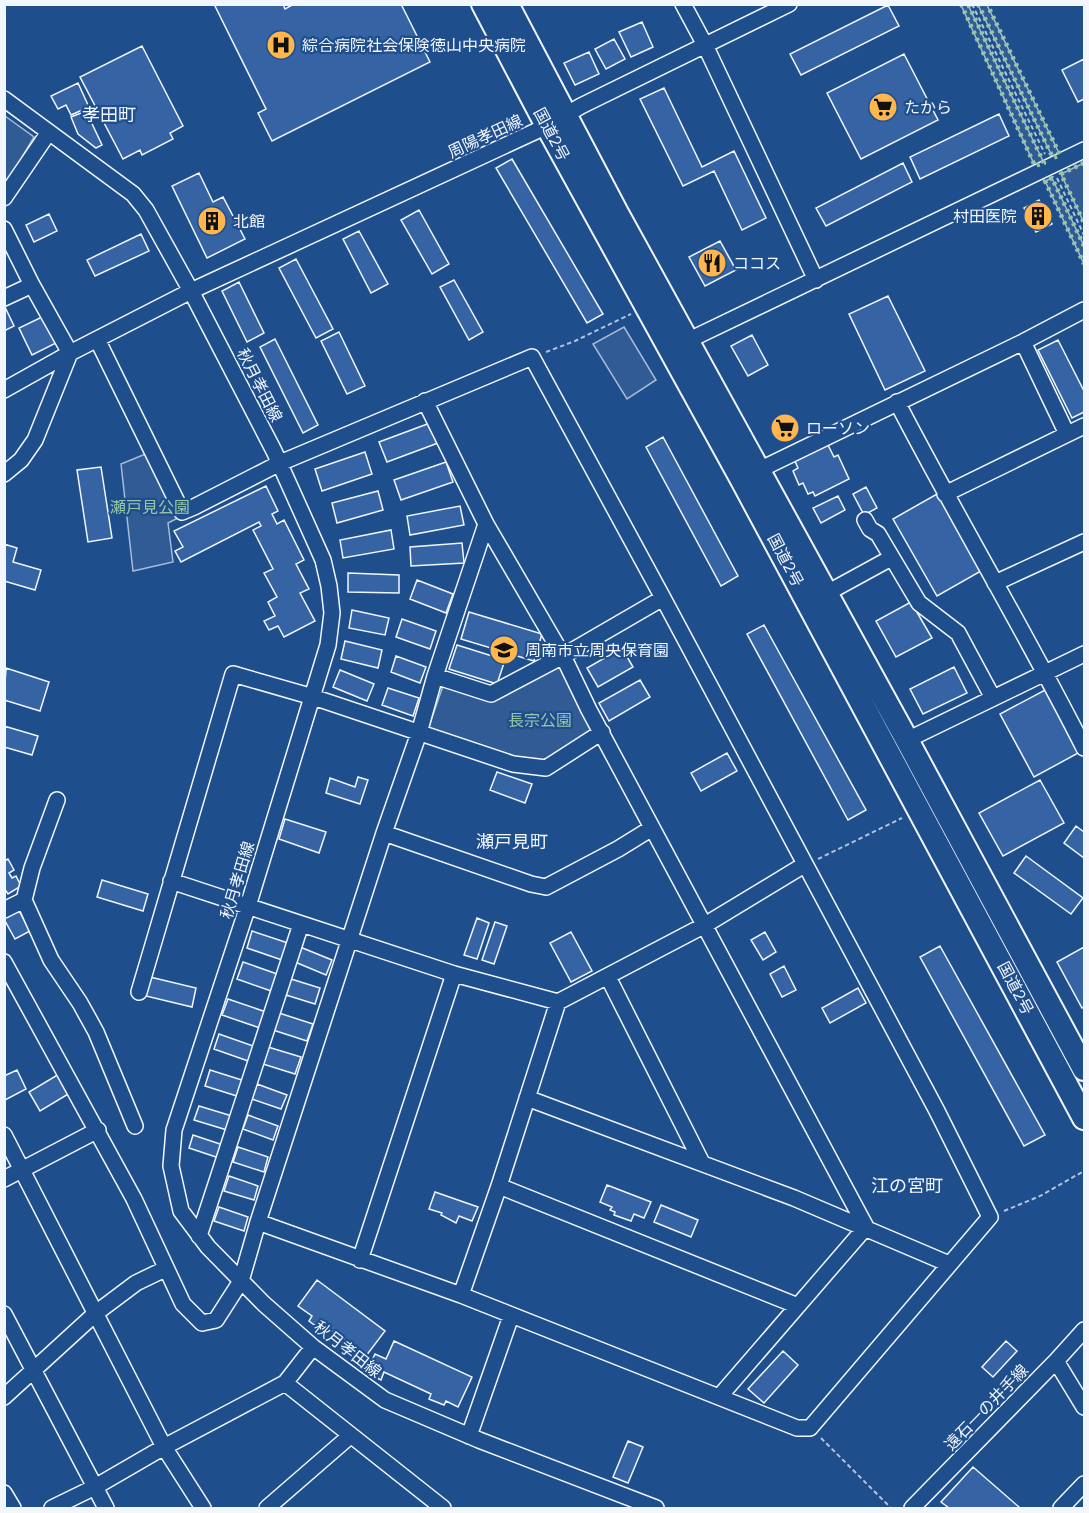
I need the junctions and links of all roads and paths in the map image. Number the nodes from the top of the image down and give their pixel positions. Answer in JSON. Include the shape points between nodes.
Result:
{"nodes":[{"id":1,"x":483,"y":4,"type":"edge"},
{"id":2,"x":507,"y":4,"type":"edge"},
{"id":3,"x":683,"y":4,"type":"edge"},
{"id":4,"x":789,"y":4,"type":"edge"},
{"id":5,"x":972,"y":4,"type":"edge"},
{"id":6,"x":705,"y":45,"type":"junction"},
{"id":7,"x":4,"y":99,"type":"edge"},
{"id":8,"x":556,"y":121,"type":"junction"},
{"id":9,"x":49,"y":132,"type":"junction"},
{"id":10,"x":1084,"y":150,"type":"edge"},
{"id":11,"x":1051,"y":167,"type":"junction"},
{"id":12,"x":4,"y":198,"type":"edge"},
{"id":13,"x":4,"y":229,"type":"edge"},
{"id":14,"x":1084,"y":235,"type":"edge"},
{"id":15,"x":816,"y":280,"type":"junction"},
{"id":16,"x":32,"y":285,"type":"junction"},
{"id":17,"x":191,"y":291,"type":"junction"},
{"id":18,"x":4,"y":298,"type":"edge"},
{"id":19,"x":646,"y":306,"type":"junction"},
{"id":20,"x":1084,"y":310,"type":"edge"},
{"id":21,"x":97,"y":339,"type":"junction"},
{"id":22,"x":687,"y":340,"type":"junction"},
{"id":23,"x":1023,"y":342,"type":"junction"},
{"id":24,"x":70,"y":353,"type":"junction"},
{"id":25,"x":532,"y":357,"type":"junction"},
{"id":26,"x":4,"y":390,"type":"edge"},
{"id":27,"x":425,"y":401,"type":"junction"},
{"id":28,"x":897,"y":402,"type":"junction"},
{"id":29,"x":1084,"y":426,"type":"edge"},
{"id":30,"x":1067,"y":434,"type":"junction"},
{"id":31,"x":280,"y":463,"type":"junction"},
{"id":32,"x":759,"y":470,"type":"junction"},
{"id":33,"x":4,"y":474,"type":"edge"},
{"id":34,"x":945,"y":494,"type":"junction"},
{"id":35,"x":865,"y":520,"type":"dead end"},
{"id":36,"x":486,"y":524,"type":"junction"},
{"id":37,"x":1084,"y":542,"type":"edge"},
{"id":38,"x":891,"y":558,"type":"junction"},
{"id":39,"x":995,"y":584,"type":"junction"},
{"id":40,"x":827,"y":593,"type":"junction"},
{"id":41,"x":663,"y":598,"type":"junction"},
{"id":42,"x":1084,"y":654,"type":"edge"},
{"id":43,"x":563,"y":656,"type":"junction"},
{"id":44,"x":1046,"y":672,"type":"junction"},
{"id":45,"x":435,"y":676,"type":"junction"},
{"id":46,"x":313,"y":697,"type":"junction"},
{"id":47,"x":993,"y":698,"type":"junction"},
{"id":48,"x":602,"y":732,"type":"junction"},
{"id":49,"x":419,"y":733,"type":"junction"},
{"id":50,"x":908,"y":740,"type":"junction"},
{"id":51,"x":1084,"y":748,"type":"edge"},
{"id":52,"x":57,"y":800,"type":"dead end"},
{"id":53,"x":921,"y":810,"type":"junction"},
{"id":54,"x":652,"y":828,"type":"junction"},
{"id":55,"x":384,"y":834,"type":"junction"},
{"id":56,"x":804,"y":865,"type":"junction"},
{"id":57,"x":171,"y":881,"type":"junction"},
{"id":58,"x":24,"y":900,"type":"junction"},
{"id":59,"x":248,"y":906,"type":"junction"},
{"id":60,"x":4,"y":910,"type":"edge"},
{"id":61,"x":301,"y":924,"type":"junction"},
{"id":62,"x":705,"y":925,"type":"junction"},
{"id":63,"x":350,"y":939,"type":"junction"},
{"id":64,"x":5,"y":966,"type":"edge"},
{"id":65,"x":454,"y":974,"type":"junction"},
{"id":66,"x":608,"y":977,"type":"junction"},
{"id":67,"x":139,"y":992,"type":"dead end"},
{"id":68,"x":558,"y":1002,"type":"junction"},
{"id":69,"x":1084,"y":1070,"type":"edge"},
{"id":70,"x":527,"y":1098,"type":"junction"},
{"id":71,"x":1084,"y":1118,"type":"edge"},
{"id":72,"x":135,"y":1126,"type":"dead end"},
{"id":73,"x":98,"y":1130,"type":"junction"},
{"id":74,"x":4,"y":1135,"type":"edge"},
{"id":75,"x":702,"y":1163,"type":"junction"},
{"id":76,"x":23,"y":1170,"type":"junction"},
{"id":77,"x":1084,"y":1171,"type":"edge"},
{"id":78,"x":4,"y":1179,"type":"edge"},
{"id":79,"x":499,"y":1186,"type":"junction"},
{"id":80,"x":990,"y":1217,"type":"junction"},
{"id":81,"x":258,"y":1222,"type":"junction"},
{"id":82,"x":866,"y":1227,"type":"junction"},
{"id":83,"x":199,"y":1236,"type":"junction"},
{"id":84,"x":360,"y":1260,"type":"junction"},
{"id":85,"x":949,"y":1264,"type":"junction"},
{"id":86,"x":165,"y":1269,"type":"junction"},
{"id":87,"x":242,"y":1281,"type":"junction"},
{"id":88,"x":461,"y":1295,"type":"junction"},
{"id":89,"x":798,"y":1306,"type":"junction"},
{"id":90,"x":96,"y":1313,"type":"junction"},
{"id":91,"x":4,"y":1314,"type":"edge"},
{"id":92,"x":511,"y":1316,"type":"junction"},
{"id":93,"x":1084,"y":1330,"type":"edge"},
{"id":94,"x":313,"y":1347,"type":"junction"},
{"id":95,"x":1056,"y":1361,"type":"junction"},
{"id":96,"x":34,"y":1371,"type":"junction"},
{"id":97,"x":285,"y":1383,"type":"junction"},
{"id":98,"x":720,"y":1396,"type":"junction"},
{"id":99,"x":4,"y":1397,"type":"edge"},
{"id":100,"x":1084,"y":1407,"type":"edge"},
{"id":101,"x":810,"y":1428,"type":"junction"},
{"id":102,"x":350,"y":1436,"type":"junction"},
{"id":103,"x":469,"y":1436,"type":"junction"},
{"id":104,"x":164,"y":1447,"type":"junction"},
{"id":105,"x":1084,"y":1484,"type":"edge"},
{"id":106,"x":95,"y":1487,"type":"junction"},
{"id":107,"x":4,"y":1493,"type":"edge"},
{"id":108,"x":13,"y":1509,"type":"edge"},
{"id":109,"x":52,"y":1509,"type":"edge"},
{"id":110,"x":106,"y":1509,"type":"edge"},
{"id":111,"x":203,"y":1509,"type":"edge"},
{"id":112,"x":267,"y":1509,"type":"edge"},
{"id":113,"x":443,"y":1509,"type":"edge"},
{"id":114,"x":656,"y":1509,"type":"edge"},
{"id":115,"x":891,"y":1509,"type":"edge"},
{"id":116,"x":912,"y":1509,"type":"edge"},
{"id":117,"x":1061,"y":1509,"type":"edge"}],
"edges":[{"from":1,"to":8,"type":"highway","name":"国道2号"},
{"from":2,"to":8,"type":"highway","name":"国道2号"},
{"from":3,"to":6,"type":"street"},
{"from":4,"to":6,"type":"street","name":"周陽孝田線"},
{"from":5,"to":11,"type":"path"},
{"from":6,"to":8,"type":"street","name":"周陽孝田線"},
{"from":6,"to":15,"type":"street"},
{"from":7,"to":9,"type":"street","name":"秋月孝田線"},
{"from":8,"to":17,"type":"street","name":"周陽孝田線"},
{"from":8,"to":19,"type":"highway","name":"国道2号"},
{"from":8,"to":22,"type":"highway","name":"国道2号"},
{"from":9,"to":12,"type":"street"},
{"from":9,"to":17,"type":"street","name":"秋月孝田線","via":[[133,194]]},
{"from":10,"to":11,"type":"street"},
{"from":11,"to":14,"type":"path"},
{"from":11,"to":15,"type":"street"},
{"from":13,"to":16,"type":"street"},
{"from":15,"to":22,"type":"street"},
{"from":16,"to":18,"type":"street"},
{"from":16,"to":24,"type":"street"},
{"from":17,"to":21,"type":"street","name":"周陽孝田線"},
{"from":17,"to":31,"type":"street","name":"秋月孝田線"},
{"from":19,"to":25,"type":"path"},
{"from":19,"to":53,"type":"highway","name":"国道2号"},
{"from":20,"to":23,"type":"street"},
{"from":21,"to":24,"type":"street","name":"周陽孝田線"},
{"from":21,"to":31,"type":"street","via":[[182,512]]},
{"from":22,"to":32,"type":"highway","name":"国道2号"},
{"from":23,"to":28,"type":"street"},
{"from":23,"to":30,"type":"street"},
{"from":24,"to":26,"type":"street","name":"周陽孝田線"},
{"from":24,"to":33,"type":"street","via":[[34,440],[21,460]]},
{"from":25,"to":27,"type":"street"},
{"from":25,"to":41,"type":"street"},
{"from":27,"to":31,"type":"street"},
{"from":27,"to":36,"type":"street"},
{"from":28,"to":32,"type":"street"},
{"from":28,"to":34,"type":"street"},
{"from":29,"to":30,"type":"street"},
{"from":30,"to":34,"type":"street"},
{"from":31,"to":46,"type":"street","name":"秋月孝田線","via":[[323,560],[329,586],[332,613],[328,645]]},
{"from":32,"to":40,"type":"highway","name":"国道2号"},
{"from":34,"to":39,"type":"street"},
{"from":35,"to":38,"type":"street"},
{"from":36,"to":43,"type":"street"},
{"from":36,"to":45,"type":"street"},
{"from":37,"to":39,"type":"street"},
{"from":38,"to":40,"type":"street"},
{"from":38,"to":47,"type":"street","via":[[919,603],[958,633]]},
{"from":39,"to":44,"type":"street"},
{"from":40,"to":50,"type":"highway","name":"国道2号"},
{"from":41,"to":43,"type":"street"},
{"from":41,"to":56,"type":"street"},
{"from":42,"to":44,"type":"street"},
{"from":43,"to":45,"type":"street","via":[[491,694]]},
{"from":43,"to":48,"type":"street"},
{"from":44,"to":47,"type":"street"},
{"from":44,"to":51,"type":"street"},
{"from":45,"to":49,"type":"street"},
{"from":46,"to":49,"type":"street"},
{"from":46,"to":57,"type":"street","via":[[233,674]]},
{"from":46,"to":59,"type":"street","name":"秋月孝田線"},
{"from":47,"to":50,"type":"street"},
{"from":48,"to":49,"type":"street","via":[[546,768],[513,764]]},
{"from":48,"to":54,"type":"street"},
{"from":49,"to":55,"type":"street"},
{"from":50,"to":69,"type":"highway","name":"国道2号"},
{"from":52,"to":58,"type":"street"},
{"from":53,"to":56,"type":"path"},
{"from":53,"to":71,"type":"highway","name":"国道2号"},
{"from":54,"to":55,"type":"street","via":[[546,887]]},
{"from":54,"to":62,"type":"street"},
{"from":55,"to":63,"type":"street"},
{"from":56,"to":62,"type":"street"},
{"from":56,"to":80,"type":"street"},
{"from":57,"to":59,"type":"street"},
{"from":57,"to":67,"type":"street"},
{"from":58,"to":60,"type":"street"},
{"from":58,"to":72,"type":"street","via":[[51,960],[96,1032]]},
{"from":59,"to":61,"type":"street"},
{"from":59,"to":83,"type":"street","name":"秋月孝田線","via":[[174,1130],[171,1166],[181,1210]]},
{"from":61,"to":63,"type":"street"},
{"from":61,"to":83,"type":"street"},
{"from":62,"to":66,"type":"street"},
{"from":62,"to":82,"type":"street"},
{"from":63,"to":65,"type":"street"},
{"from":63,"to":81,"type":"street"},
{"from":64,"to":73,"type":"street"},
{"from":65,"to":68,"type":"street"},
{"from":65,"to":84,"type":"street"},
{"from":66,"to":68,"type":"street"},
{"from":66,"to":75,"type":"street"},
{"from":68,"to":70,"type":"street"},
{"from":70,"to":75,"type":"street"},
{"from":70,"to":79,"type":"street"},
{"from":73,"to":76,"type":"street"},
{"from":73,"to":86,"type":"street"},
{"from":74,"to":76,"type":"street"},
{"from":75,"to":82,"type":"street"},
{"from":76,"to":78,"type":"street"},
{"from":76,"to":90,"type":"street"},
{"from":77,"to":80,"type":"path","via":[[1040,1196]]},
{"from":79,"to":88,"type":"street"},
{"from":79,"to":89,"type":"street"},
{"from":80,"to":85,"type":"street"},
{"from":81,"to":84,"type":"street"},
{"from":81,"to":87,"type":"street"},
{"from":82,"to":85,"type":"street"},
{"from":82,"to":89,"type":"street"},
{"from":83,"to":87,"type":"street","name":"秋月孝田線"},
{"from":84,"to":88,"type":"street"},
{"from":85,"to":101,"type":"street"},
{"from":86,"to":87,"type":"street","via":[[183,1304],[202,1323],[216,1320]]},
{"from":86,"to":90,"type":"street","via":[[136,1283]]},
{"from":87,"to":94,"type":"street","name":"秋月孝田線"},
{"from":88,"to":92,"type":"street"},
{"from":89,"to":98,"type":"street"},
{"from":90,"to":96,"type":"street"},
{"from":90,"to":104,"type":"street"},
{"from":91,"to":96,"type":"street"},
{"from":92,"to":98,"type":"street"},
{"from":92,"to":103,"type":"street"},
{"from":93,"to":95,"type":"street","name":"遠石一の井手線"},
{"from":94,"to":97,"type":"street"},
{"from":94,"to":103,"type":"street","name":"秋月孝田線","via":[[385,1400]]},
{"from":95,"to":100,"type":"street"},
{"from":95,"to":116,"type":"street","name":"遠石一の井手線"},
{"from":96,"to":99,"type":"street"},
{"from":96,"to":106,"type":"street"},
{"from":97,"to":102,"type":"street"},
{"from":97,"to":104,"type":"street"},
{"from":98,"to":101,"type":"street","via":[[797,1428]]},
{"from":101,"to":115,"type":"path"},
{"from":102,"to":112,"type":"street"},
{"from":102,"to":113,"type":"street"},
{"from":103,"to":114,"type":"street","name":"秋月孝田線"},
{"from":104,"to":106,"type":"street"},
{"from":104,"to":111,"type":"street"},
{"from":105,"to":117,"type":"street"},
{"from":106,"to":109,"type":"street"},
{"from":106,"to":110,"type":"street"},
{"from":107,"to":108,"type":"street"}]}
